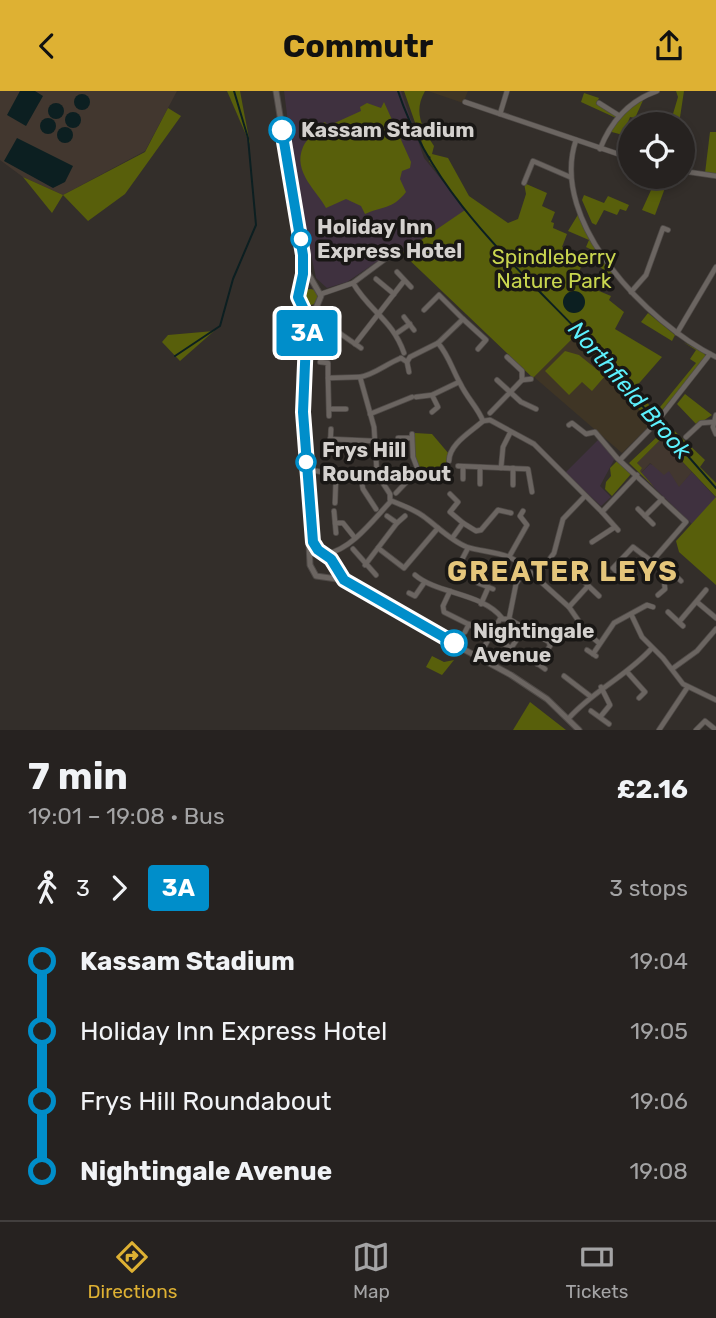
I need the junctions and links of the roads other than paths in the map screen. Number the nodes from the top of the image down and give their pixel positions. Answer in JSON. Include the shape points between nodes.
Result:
{"nodes":[{"id":1,"x":276,"y":91,"type":"edge"},
{"id":2,"x":282,"y":91,"type":"edge"},
{"id":3,"x":507,"y":91,"type":"edge"},
{"id":4,"x":657,"y":91,"type":"edge"},
{"id":5,"x":465,"y":102,"type":"dead end"},
{"id":6,"x":599,"y":103,"type":"dead end"},
{"id":7,"x":280,"y":112,"type":"junction"},
{"id":8,"x":622,"y":112,"type":"edge"},
{"id":9,"x":499,"y":114,"type":"junction"},
{"id":10,"x":618,"y":115,"type":"joint"},
{"id":11,"x":576,"y":140,"type":"junction"},
{"id":12,"x":600,"y":149,"type":"junction"},
{"id":13,"x":618,"y":154,"type":"edge"},
{"id":14,"x":695,"y":173,"type":"edge"},
{"id":15,"x":716,"y":176,"type":"edge"},
{"id":16,"x":570,"y":177,"type":"junction"},
{"id":17,"x":524,"y":183,"type":"dead end"},
{"id":18,"x":668,"y":230,"type":"dead end"},
{"id":19,"x":400,"y":248,"type":"dead end"},
{"id":20,"x":303,"y":255,"type":"junction"},
{"id":21,"x":716,"y":267,"type":"edge"},
{"id":22,"x":397,"y":272,"type":"dead end"},
{"id":23,"x":376,"y":279,"type":"dead end"},
{"id":24,"x":404,"y":281,"type":"junction"},
{"id":25,"x":353,"y":283,"type":"junction"},
{"id":26,"x":313,"y":285,"type":"junction"},
{"id":27,"x":411,"y":287,"type":"dead end"},
{"id":28,"x":300,"y":291,"type":"junction"},
{"id":29,"x":631,"y":292,"type":"junction"},
{"id":30,"x":321,"y":293,"type":"junction"},
{"id":31,"x":394,"y":294,"type":"junction"},
{"id":32,"x":316,"y":306,"type":"junction"},
{"id":33,"x":305,"y":307,"type":"junction"},
{"id":34,"x":424,"y":310,"type":"dead end"},
{"id":35,"x":378,"y":314,"type":"junction"},
{"id":36,"x":339,"y":317,"type":"dead end"},
{"id":37,"x":404,"y":317,"type":"dead end"},
{"id":38,"x":463,"y":319,"type":"junction"},
{"id":39,"x":410,"y":324,"type":"junction"},
{"id":40,"x":414,"y":330,"type":"dead end"},
{"id":41,"x":397,"y":333,"type":"junction"},
{"id":42,"x":677,"y":333,"type":"junction"},
{"id":43,"x":306,"y":338,"type":"junction"},
{"id":44,"x":439,"y":343,"type":"junction"},
{"id":45,"x":355,"y":344,"type":"junction"},
{"id":46,"x":361,"y":348,"type":"dead end"},
{"id":47,"x":478,"y":349,"type":"dead end"},
{"id":48,"x":713,"y":355,"type":"edge"},
{"id":49,"x":407,"y":357,"type":"junction"},
{"id":50,"x":508,"y":357,"type":"dead end"},
{"id":51,"x":320,"y":362,"type":"dead end"},
{"id":52,"x":409,"y":372,"type":"dead end"},
{"id":53,"x":360,"y":377,"type":"junction"},
{"id":54,"x":328,"y":378,"type":"junction"},
{"id":55,"x":531,"y":379,"type":"dead end"},
{"id":56,"x":498,"y":380,"type":"dead end"},
{"id":57,"x":522,"y":380,"type":"junction"},
{"id":58,"x":459,"y":382,"type":"junction"},
{"id":59,"x":511,"y":391,"type":"junction"},
{"id":60,"x":432,"y":395,"type":"junction"},
{"id":61,"x":329,"y":409,"type":"junction"},
{"id":62,"x":346,"y":409,"type":"dead end"},
{"id":63,"x":536,"y":409,"type":"dead end"},
{"id":64,"x":432,"y":412,"type":"dead end"},
{"id":65,"x":482,"y":413,"type":"junction"},
{"id":66,"x":490,"y":413,"type":"junction"},
{"id":67,"x":370,"y":414,"type":"junction"},
{"id":68,"x":716,"y":415,"type":"edge"},
{"id":69,"x":329,"y":416,"type":"dead end"},
{"id":70,"x":490,"y":420,"type":"junction"},
{"id":71,"x":483,"y":421,"type":"junction"},
{"id":72,"x":714,"y":422,"type":"junction"},
{"id":73,"x":569,"y":425,"type":"dead end"},
{"id":74,"x":331,"y":429,"type":"dead end"},
{"id":75,"x":510,"y":433,"type":"junction"},
{"id":76,"x":716,"y":433,"type":"edge"},
{"id":77,"x":686,"y":437,"type":"dead end"},
{"id":78,"x":398,"y":438,"type":"dead end"},
{"id":79,"x":330,"y":439,"type":"junction"},
{"id":80,"x":374,"y":441,"type":"junction"},
{"id":81,"x":330,"y":451,"type":"dead end"},
{"id":82,"x":620,"y":460,"type":"junction"},
{"id":83,"x":449,"y":461,"type":"dead end"},
{"id":84,"x":480,"y":467,"type":"junction"},
{"id":85,"x":501,"y":468,"type":"junction"},
{"id":86,"x":513,"y":468,"type":"junction"},
{"id":87,"x":418,"y":470,"type":"junction"},
{"id":88,"x":317,"y":471,"type":"dead end"},
{"id":89,"x":377,"y":474,"type":"junction"},
{"id":90,"x":637,"y":475,"type":"junction"},
{"id":91,"x":336,"y":477,"type":"junction"},
{"id":92,"x":435,"y":478,"type":"dead end"},
{"id":93,"x":361,"y":479,"type":"junction"},
{"id":94,"x":463,"y":479,"type":"dead end"},
{"id":95,"x":480,"y":484,"type":"dead end"},
{"id":96,"x":513,"y":485,"type":"dead end"},
{"id":97,"x":532,"y":492,"type":"dead end"},
{"id":98,"x":450,"y":494,"type":"dead end"},
{"id":99,"x":393,"y":496,"type":"junction"},
{"id":100,"x":585,"y":496,"type":"junction"},
{"id":101,"x":662,"y":499,"type":"junction"},
{"id":102,"x":335,"y":503,"type":"dead end"},
{"id":103,"x":376,"y":509,"type":"dead end"},
{"id":104,"x":638,"y":509,"type":"dead end"},
{"id":105,"x":334,"y":511,"type":"dead end"},
{"id":106,"x":523,"y":511,"type":"dead end"},
{"id":107,"x":602,"y":512,"type":"junction"},
{"id":108,"x":511,"y":513,"type":"dead end"},
{"id":109,"x":387,"y":516,"type":"dead end"},
{"id":110,"x":405,"y":516,"type":"dead end"},
{"id":111,"x":645,"y":516,"type":"junction"},
{"id":112,"x":335,"y":523,"type":"junction"},
{"id":113,"x":397,"y":523,"type":"junction"},
{"id":114,"x":463,"y":523,"type":"junction"},
{"id":115,"x":653,"y":524,"type":"dead end"},
{"id":116,"x":438,"y":528,"type":"junction"},
{"id":117,"x":310,"y":531,"type":"junction"},
{"id":118,"x":336,"y":533,"type":"dead end"},
{"id":119,"x":453,"y":537,"type":"junction"},
{"id":120,"x":355,"y":538,"type":"junction"},
{"id":121,"x":592,"y":542,"type":"dead end"},
{"id":122,"x":379,"y":548,"type":"junction"},
{"id":123,"x":468,"y":548,"type":"junction"},
{"id":124,"x":353,"y":549,"type":"dead end"},
{"id":125,"x":339,"y":550,"type":"junction"},
{"id":126,"x":323,"y":554,"type":"junction"},
{"id":127,"x":509,"y":557,"type":"junction"},
{"id":128,"x":653,"y":560,"type":"junction"},
{"id":129,"x":311,"y":561,"type":"junction"},
{"id":130,"x":333,"y":564,"type":"junction"},
{"id":131,"x":365,"y":565,"type":"junction"},
{"id":132,"x":457,"y":567,"type":"dead end"},
{"id":133,"x":404,"y":568,"type":"junction"},
{"id":134,"x":524,"y":572,"type":"junction"},
{"id":135,"x":327,"y":575,"type":"junction"},
{"id":136,"x":376,"y":575,"type":"dead end"},
{"id":137,"x":578,"y":576,"type":"dead end"},
{"id":138,"x":666,"y":577,"type":"junction"},
{"id":139,"x":537,"y":578,"type":"junction"},
{"id":140,"x":344,"y":580,"type":"junction"},
{"id":141,"x":627,"y":581,"type":"dead end"},
{"id":142,"x":681,"y":581,"type":"dead end"},
{"id":143,"x":424,"y":583,"type":"junction"},
{"id":144,"x":478,"y":583,"type":"dead end"},
{"id":145,"x":588,"y":586,"type":"junction"},
{"id":146,"x":706,"y":590,"type":"dead end"},
{"id":147,"x":450,"y":591,"type":"junction"},
{"id":148,"x":659,"y":595,"type":"dead end"},
{"id":149,"x":415,"y":596,"type":"dead end"},
{"id":150,"x":599,"y":596,"type":"dead end"},
{"id":151,"x":697,"y":602,"type":"junction"},
{"id":152,"x":481,"y":604,"type":"junction"},
{"id":153,"x":569,"y":607,"type":"junction"},
{"id":154,"x":653,"y":607,"type":"dead end"},
{"id":155,"x":668,"y":612,"type":"dead end"},
{"id":156,"x":631,"y":614,"type":"junction"},
{"id":157,"x":502,"y":618,"type":"junction"},
{"id":158,"x":716,"y":618,"type":"edge"},
{"id":159,"x":509,"y":619,"type":"junction"},
{"id":160,"x":524,"y":629,"type":"junction"},
{"id":161,"x":716,"y":629,"type":"edge"},
{"id":162,"x":465,"y":632,"type":"dead end"},
{"id":163,"x":501,"y":642,"type":"dead end"},
{"id":164,"x":599,"y":643,"type":"junction"},
{"id":165,"x":511,"y":648,"type":"junction"},
{"id":166,"x":652,"y":649,"type":"junction"},
{"id":167,"x":519,"y":653,"type":"dead end"},
{"id":168,"x":592,"y":653,"type":"dead end"},
{"id":169,"x":479,"y":656,"type":"junction"},
{"id":170,"x":545,"y":669,"type":"dead end"},
{"id":171,"x":672,"y":669,"type":"junction"},
{"id":172,"x":628,"y":673,"type":"junction"},
{"id":173,"x":564,"y":676,"type":"dead end"},
{"id":174,"x":601,"y":687,"type":"junction"},
{"id":175,"x":687,"y":688,"type":"junction"},
{"id":176,"x":590,"y":696,"type":"junction"},
{"id":177,"x":639,"y":698,"type":"dead end"},
{"id":178,"x":716,"y":700,"type":"edge"},
{"id":179,"x":591,"y":711,"type":"dead end"},
{"id":180,"x":601,"y":716,"type":"junction"},
{"id":181,"x":569,"y":718,"type":"junction"},
{"id":182,"x":608,"y":724,"type":"dead end"},
{"id":183,"x":579,"y":730,"type":"edge"},
{"id":184,"x":659,"y":730,"type":"edge"},
{"id":185,"x":696,"y":730,"type":"edge"},
{"id":186,"x":716,"y":730,"type":"edge"}],
"edges":[{"from":1,"to":7,"type":"street"},
{"from":2,"to":7,"type":"street"},
{"from":3,"to":9,"type":"street"},
{"from":4,"to":8,"type":"street"},
{"from":5,"to":9,"type":"street"},
{"from":6,"to":10,"type":"street"},
{"from":7,"to":20,"type":"street"},
{"from":9,"to":11,"type":"street"},
{"from":10,"to":12,"type":"street"},
{"from":11,"to":12,"type":"street"},
{"from":11,"to":16,"type":"street"},
{"from":12,"to":13,"type":"street"},
{"from":14,"to":15,"type":"street"},
{"from":16,"to":17,"type":"street","via":[[533,161]]},
{"from":16,"to":29,"type":"street","via":[[597,244]]},
{"from":18,"to":29,"type":"street","via":[[663,228],[646,275]]},
{"from":19,"to":25,"type":"street"},
{"from":20,"to":26,"type":"street"},
{"from":20,"to":28,"type":"street"},
{"from":21,"to":42,"type":"street"},
{"from":22,"to":24,"type":"street"},
{"from":23,"to":31,"type":"street"},
{"from":24,"to":27,"type":"street"},
{"from":24,"to":31,"type":"street"},
{"from":25,"to":30,"type":"street"},
{"from":25,"to":35,"type":"street"},
{"from":26,"to":28,"type":"street"},
{"from":26,"to":30,"type":"street"},
{"from":28,"to":33,"type":"street","via":[[299,300]]},
{"from":29,"to":42,"type":"street"},
{"from":30,"to":32,"type":"street"},
{"from":31,"to":35,"type":"street"},
{"from":32,"to":33,"type":"street"},
{"from":32,"to":43,"type":"street"},
{"from":33,"to":43,"type":"street"},
{"from":34,"to":38,"type":"street","via":[[439,295]]},
{"from":35,"to":41,"type":"street"},
{"from":35,"to":45,"type":"street"},
{"from":36,"to":45,"type":"street","via":[[335,330]]},
{"from":37,"to":39,"type":"street"},
{"from":38,"to":44,"type":"street"},
{"from":38,"to":47,"type":"street","via":[[486,340]]},
{"from":39,"to":40,"type":"street"},
{"from":39,"to":41,"type":"street"},
{"from":41,"to":49,"type":"street"},
{"from":42,"to":48,"type":"street"},
{"from":43,"to":117,"type":"street","via":[[303,412]]},
{"from":44,"to":49,"type":"street"},
{"from":44,"to":58,"type":"street"},
{"from":45,"to":46,"type":"street"},
{"from":48,"to":82,"type":"street"},
{"from":49,"to":52,"type":"street"},
{"from":49,"to":53,"type":"street"},
{"from":50,"to":57,"type":"street","via":[[522,371]]},
{"from":51,"to":54,"type":"street","via":[[328,363]]},
{"from":53,"to":54,"type":"street"},
{"from":53,"to":67,"type":"street"},
{"from":54,"to":61,"type":"street"},
{"from":55,"to":57,"type":"street"},
{"from":56,"to":59,"type":"street"},
{"from":57,"to":59,"type":"street"},
{"from":58,"to":60,"type":"street"},
{"from":58,"to":65,"type":"street"},
{"from":59,"to":63,"type":"street"},
{"from":59,"to":66,"type":"street"},
{"from":60,"to":64,"type":"street","via":[[438,407]]},
{"from":60,"to":67,"type":"street"},
{"from":61,"to":62,"type":"street"},
{"from":61,"to":69,"type":"street"},
{"from":65,"to":66,"type":"street"},
{"from":65,"to":71,"type":"street"},
{"from":66,"to":70,"type":"street"},
{"from":67,"to":80,"type":"street"},
{"from":68,"to":72,"type":"street"},
{"from":70,"to":71,"type":"street"},
{"from":70,"to":75,"type":"street"},
{"from":71,"to":83,"type":"street","via":[[459,442]]},
{"from":72,"to":76,"type":"street"},
{"from":72,"to":77,"type":"street","via":[[701,423]]},
{"from":73,"to":82,"type":"street","via":[[586,434],[595,432]]},
{"from":74,"to":79,"type":"street"},
{"from":75,"to":85,"type":"street"},
{"from":75,"to":100,"type":"street","via":[[534,443]]},
{"from":78,"to":87,"type":"street","via":[[412,436]]},
{"from":79,"to":80,"type":"street"},
{"from":79,"to":81,"type":"street"},
{"from":80,"to":89,"type":"street"},
{"from":82,"to":90,"type":"street"},
{"from":84,"to":85,"type":"street"},
{"from":84,"to":94,"type":"street","via":[[461,466]]},
{"from":84,"to":95,"type":"street"},
{"from":85,"to":86,"type":"street"},
{"from":86,"to":96,"type":"street"},
{"from":86,"to":97,"type":"street","via":[[528,468]]},
{"from":87,"to":92,"type":"street"},
{"from":87,"to":99,"type":"street"},
{"from":88,"to":91,"type":"street"},
{"from":89,"to":93,"type":"street"},
{"from":89,"to":99,"type":"street"},
{"from":90,"to":101,"type":"street"},
{"from":90,"to":107,"type":"street"},
{"from":91,"to":93,"type":"street"},
{"from":91,"to":102,"type":"street"},
{"from":93,"to":103,"type":"street"},
{"from":98,"to":114,"type":"street","via":[[458,502],[450,512]]},
{"from":99,"to":116,"type":"street"},
{"from":99,"to":120,"type":"street"},
{"from":100,"to":107,"type":"street"},
{"from":100,"to":139,"type":"street","via":[[563,519],[554,553]]},
{"from":101,"to":111,"type":"street"},
{"from":101,"to":128,"type":"street","via":[[686,522]]},
{"from":104,"to":111,"type":"street"},
{"from":105,"to":112,"type":"street"},
{"from":106,"to":127,"type":"street","via":[[520,516],[529,526]]},
{"from":107,"to":121,"type":"street","via":[[617,529]]},
{"from":108,"to":114,"type":"street","via":[[498,510],[481,530]]},
{"from":109,"to":113,"type":"street"},
{"from":110,"to":113,"type":"street"},
{"from":111,"to":115,"type":"street"},
{"from":112,"to":118,"type":"street"},
{"from":112,"to":120,"type":"street","via":[[343,523]]},
{"from":113,"to":122,"type":"street"},
{"from":114,"to":119,"type":"street"},
{"from":116,"to":119,"type":"street"},
{"from":116,"to":133,"type":"street"},
{"from":117,"to":126,"type":"street"},
{"from":117,"to":129,"type":"street"},
{"from":119,"to":123,"type":"street"},
{"from":120,"to":125,"type":"street"},
{"from":122,"to":131,"type":"street"},
{"from":122,"to":133,"type":"street"},
{"from":123,"to":127,"type":"street"},
{"from":123,"to":132,"type":"street"},
{"from":124,"to":131,"type":"street"},
{"from":125,"to":126,"type":"street"},
{"from":125,"to":130,"type":"street"},
{"from":126,"to":129,"type":"street"},
{"from":126,"to":130,"type":"street"},
{"from":127,"to":134,"type":"street","via":[[523,566]]},
{"from":128,"to":138,"type":"street"},
{"from":128,"to":141,"type":"street","via":[[633,547],[614,568]]},
{"from":129,"to":135,"type":"street","via":[[313,573]]},
{"from":130,"to":135,"type":"street"},
{"from":130,"to":140,"type":"street"},
{"from":131,"to":136,"type":"street"},
{"from":133,"to":143,"type":"street"},
{"from":134,"to":139,"type":"street"},
{"from":134,"to":159,"type":"street","via":[[516,584]]},
{"from":135,"to":140,"type":"street"},
{"from":137,"to":145,"type":"street"},
{"from":138,"to":142,"type":"street","via":[[676,576]]},
{"from":138,"to":148,"type":"street"},
{"from":139,"to":153,"type":"street"},
{"from":140,"to":169,"type":"street"},
{"from":143,"to":147,"type":"street"},
{"from":143,"to":149,"type":"street"},
{"from":144,"to":152,"type":"street","via":[[490,588]]},
{"from":145,"to":150,"type":"street"},
{"from":145,"to":153,"type":"street"},
{"from":146,"to":151,"type":"street"},
{"from":147,"to":152,"type":"street"},
{"from":147,"to":162,"type":"street","via":[[444,612],[472,625]]},
{"from":151,"to":155,"type":"street","via":[[681,624]]},
{"from":151,"to":158,"type":"street"},
{"from":152,"to":157,"type":"street"},
{"from":153,"to":164,"type":"street"},
{"from":154,"to":156,"type":"street","via":[[647,605]]},
{"from":156,"to":164,"type":"street","via":[[614,623]]},
{"from":156,"to":166,"type":"street"},
{"from":157,"to":159,"type":"street"},
{"from":157,"to":169,"type":"street"},
{"from":159,"to":160,"type":"street"},
{"from":160,"to":165,"type":"street"},
{"from":160,"to":170,"type":"street","via":[[549,642],[536,663]]},
{"from":161,"to":171,"type":"street"},
{"from":163,"to":165,"type":"street"},
{"from":164,"to":168,"type":"street"},
{"from":165,"to":167,"type":"street"},
{"from":166,"to":171,"type":"street"},
{"from":166,"to":172,"type":"street"},
{"from":169,"to":181,"type":"street","via":[[531,687]]},
{"from":171,"to":175,"type":"street"},
{"from":172,"to":174,"type":"street"},
{"from":172,"to":177,"type":"street","via":[[645,692]]},
{"from":173,"to":176,"type":"street"},
{"from":174,"to":176,"type":"street"},
{"from":174,"to":180,"type":"street","via":[[610,705]]},
{"from":175,"to":178,"type":"street"},
{"from":175,"to":184,"type":"street"},
{"from":176,"to":181,"type":"street"},
{"from":179,"to":180,"type":"street"},
{"from":180,"to":182,"type":"street"},
{"from":181,"to":183,"type":"street"},
{"from":185,"to":186,"type":"street","via":[[705,721]]}]}
